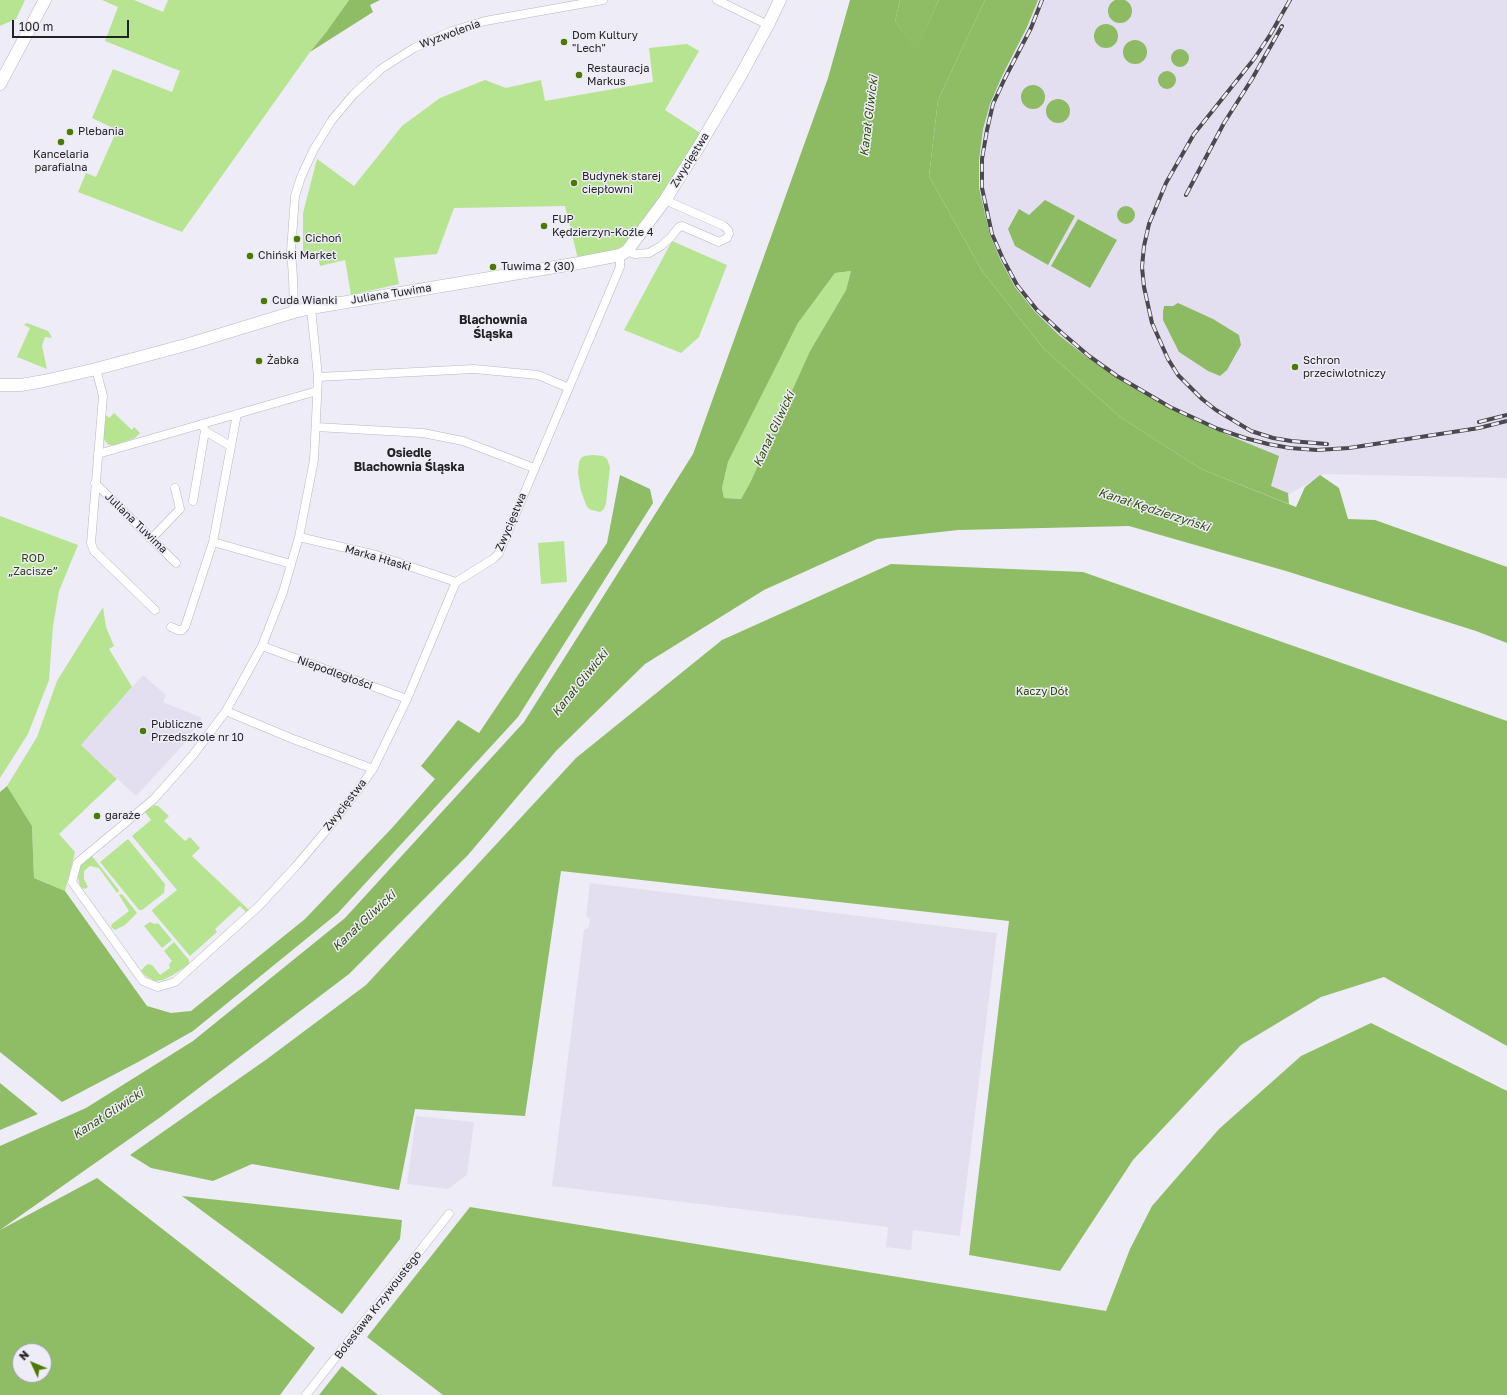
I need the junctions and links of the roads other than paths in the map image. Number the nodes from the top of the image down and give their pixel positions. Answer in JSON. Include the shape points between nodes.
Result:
{"nodes":[{"id":1,"x":45,"y":0,"type":"edge"},
{"id":2,"x":603,"y":0,"type":"edge"},
{"id":3,"x":717,"y":0,"type":"edge"},
{"id":4,"x":780,"y":0,"type":"edge"},
{"id":5,"x":768,"y":25,"type":"junction"},
{"id":6,"x":0,"y":84,"type":"edge"},
{"id":7,"x":665,"y":200,"type":"junction"},
{"id":8,"x":624,"y":253,"type":"junction"},
{"id":9,"x":311,"y":308,"type":"junction"},
{"id":10,"x":294,"y":312,"type":"junction"},
{"id":11,"x":96,"y":369,"type":"junction"},
{"id":12,"x":318,"y":377,"type":"junction"},
{"id":13,"x":0,"y":385,"type":"edge"},
{"id":14,"x":569,"y":388,"type":"junction"},
{"id":15,"x":317,"y":391,"type":"junction"},
{"id":16,"x":237,"y":414,"type":"junction"},
{"id":17,"x":203,"y":427,"type":"junction"},
{"id":18,"x":316,"y":427,"type":"junction"},
{"id":19,"x":231,"y":444,"type":"junction"},
{"id":20,"x":98,"y":454,"type":"junction"},
{"id":21,"x":534,"y":468,"type":"junction"},
{"id":22,"x":95,"y":483,"type":"junction"},
{"id":23,"x":175,"y":488,"type":"dead end"},
{"id":24,"x":193,"y":501,"type":"dead end"},
{"id":25,"x":299,"y":537,"type":"junction"},
{"id":26,"x":151,"y":539,"type":"junction"},
{"id":27,"x":212,"y":542,"type":"junction"},
{"id":28,"x":176,"y":563,"type":"dead end"},
{"id":29,"x":291,"y":564,"type":"junction"},
{"id":30,"x":456,"y":582,"type":"junction"},
{"id":31,"x":154,"y":610,"type":"dead end"},
{"id":32,"x":171,"y":627,"type":"dead end"},
{"id":33,"x":262,"y":646,"type":"junction"},
{"id":34,"x":407,"y":699,"type":"junction"},
{"id":35,"x":226,"y":711,"type":"junction"},
{"id":36,"x":373,"y":768,"type":"junction"},
{"id":37,"x":449,"y":1214,"type":"dead end"},
{"id":38,"x":306,"y":1395,"type":"edge"}],
"edges":[{"from":1,"to":6,"type":"street"},
{"from":2,"to":10,"type":"street","name":"Wyzwolenia","via":[[485,22],[452,31],[414,48],[381,69],[352,95],[314,149],[295,196],[291,251]]},
{"from":3,"to":5,"type":"street"},
{"from":4,"to":5,"type":"street","name":"Zwycięstwa"},
{"from":5,"to":7,"type":"street","name":"Zwycięstwa","via":[[698,148]]},
{"from":7,"to":8,"type":"street","name":"Zwycięstwa"},
{"from":7,"to":8,"type":"street","via":[[724,226],[729,234],[727,238],[719,242],[682,226],[661,246],[649,253]]},
{"from":8,"to":9,"type":"street","name":"Juliana Tuwima","via":[[579,263]]},
{"from":8,"to":14,"type":"street","name":"Zwycięstwa"},
{"from":9,"to":10,"type":"street","name":"Juliana Tuwima"},
{"from":9,"to":12,"type":"street"},
{"from":10,"to":11,"type":"street","name":"Juliana Tuwima"},
{"from":11,"to":13,"type":"street","name":"Juliana Tuwima","via":[[21,385]]},
{"from":11,"to":20,"type":"street","name":"Juliana Tuwima","via":[[103,396]]},
{"from":12,"to":14,"type":"street","via":[[474,369],[538,375]]},
{"from":12,"to":15,"type":"street"},
{"from":14,"to":21,"type":"street","name":"Zwycięstwa"},
{"from":15,"to":16,"type":"street"},
{"from":15,"to":18,"type":"street"},
{"from":16,"to":17,"type":"street"},
{"from":16,"to":19,"type":"street"},
{"from":17,"to":19,"type":"street","via":[[227,444]]},
{"from":17,"to":20,"type":"street"},
{"from":17,"to":24,"type":"street","via":[[196,461]]},
{"from":18,"to":21,"type":"street","via":[[423,433],[463,441]]},
{"from":18,"to":25,"type":"street","via":[[314,460]]},
{"from":19,"to":27,"type":"street"},
{"from":20,"to":22,"type":"street","name":"Juliana Tuwima"},
{"from":21,"to":30,"type":"street","name":"Zwycięstwa","via":[[499,553]]},
{"from":22,"to":26,"type":"street","name":"Juliana Tuwima"},
{"from":22,"to":31,"type":"street","name":"Juliana Tuwima","via":[[91,543],[94,551]]},
{"from":23,"to":26,"type":"street","via":[[180,509]]},
{"from":25,"to":29,"type":"street"},
{"from":25,"to":30,"type":"street","name":"Marka Hłaski","via":[[376,555]]},
{"from":26,"to":28,"type":"street","name":"Juliana Tuwima"},
{"from":27,"to":29,"type":"street"},
{"from":27,"to":32,"type":"street","via":[[184,627],[182,630]]},
{"from":29,"to":33,"type":"street"},
{"from":30,"to":34,"type":"street","name":"Zwycięstwa"},
{"from":33,"to":34,"type":"street","name":"Niepodległości"},
{"from":33,"to":35,"type":"street"},
{"from":34,"to":36,"type":"street","name":"Zwycięstwa"},
{"from":35,"to":36,"type":"street"},
{"from":35,"to":36,"type":"street","name":"Zwycięstwa","via":[[193,756],[154,800],[76,863],[72,882],[143,981],[158,987],[175,982],[254,911],[297,865]]},
{"from":37,"to":38,"type":"street","name":"Bolesława Krzywoustego"}]}
